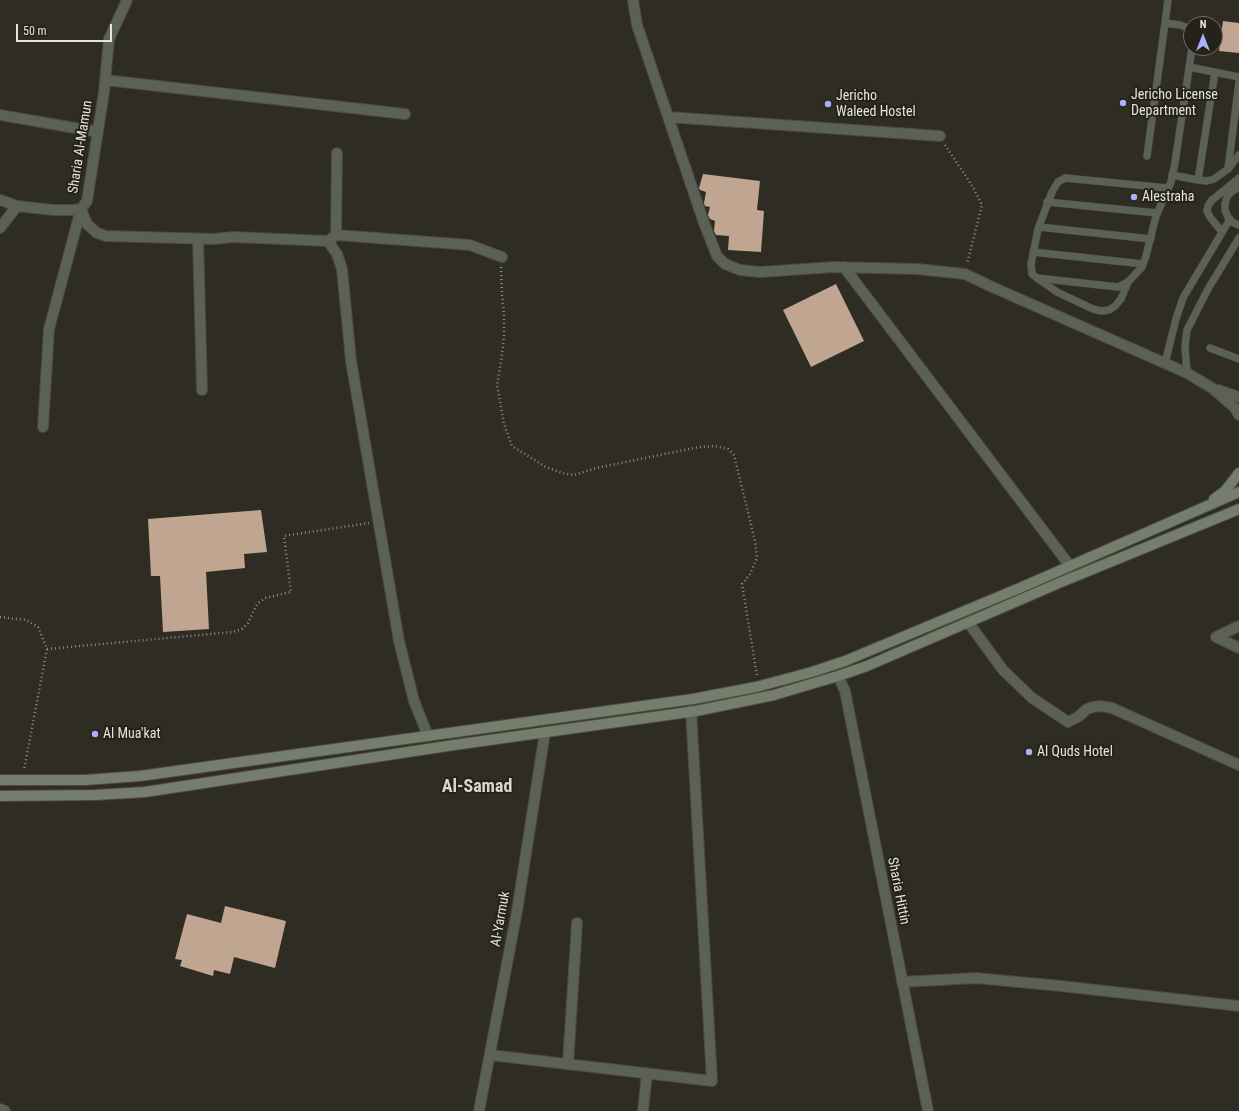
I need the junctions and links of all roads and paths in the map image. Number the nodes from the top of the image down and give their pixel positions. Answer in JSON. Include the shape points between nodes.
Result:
{"nodes":[{"id":1,"x":127,"y":0,"type":"edge"},
{"id":2,"x":633,"y":0,"type":"edge"},
{"id":3,"x":1168,"y":0,"type":"edge"},
{"id":4,"x":1165,"y":23,"type":"junction"},
{"id":5,"x":1183,"y":26,"type":"edge"},
{"id":6,"x":1191,"y":56,"type":"edge"},
{"id":7,"x":1189,"y":67,"type":"junction"},
{"id":8,"x":1214,"y":72,"type":"junction"},
{"id":9,"x":1239,"y":77,"type":"edge"},
{"id":10,"x":106,"y":80,"type":"junction"},
{"id":11,"x":1239,"y":82,"type":"edge"},
{"id":12,"x":404,"y":114,"type":"dead end"},
{"id":13,"x":0,"y":115,"type":"edge"},
{"id":14,"x":668,"y":117,"type":"junction"},
{"id":15,"x":98,"y":132,"type":"junction"},
{"id":16,"x":940,"y":136,"type":"joint"},
{"id":17,"x":337,"y":153,"type":"dead end"},
{"id":18,"x":1239,"y":155,"type":"edge"},
{"id":19,"x":1146,"y":156,"type":"dead end"},
{"id":20,"x":1228,"y":168,"type":"junction"},
{"id":21,"x":1172,"y":175,"type":"junction"},
{"id":22,"x":1239,"y":178,"type":"edge"},
{"id":23,"x":1198,"y":180,"type":"junction"},
{"id":24,"x":1238,"y":187,"type":"edge"},
{"id":25,"x":1168,"y":188,"type":"junction"},
{"id":26,"x":0,"y":200,"type":"edge"},
{"id":27,"x":1048,"y":202,"type":"junction"},
{"id":28,"x":17,"y":206,"type":"junction"},
{"id":29,"x":81,"y":209,"type":"junction"},
{"id":30,"x":1157,"y":213,"type":"junction"},
{"id":31,"x":1230,"y":219,"type":"junction"},
{"id":32,"x":1239,"y":225,"type":"edge"},
{"id":33,"x":1039,"y":227,"type":"junction"},
{"id":34,"x":0,"y":228,"type":"edge"},
{"id":35,"x":1222,"y":232,"type":"junction"},
{"id":36,"x":332,"y":238,"type":"junction"},
{"id":37,"x":1239,"y":238,"type":"edge"},
{"id":38,"x":198,"y":239,"type":"junction"},
{"id":39,"x":1150,"y":239,"type":"junction"},
{"id":40,"x":1033,"y":252,"type":"junction"},
{"id":41,"x":502,"y":257,"type":"joint"},
{"id":42,"x":1143,"y":264,"type":"junction"},
{"id":43,"x":844,"y":267,"type":"junction"},
{"id":44,"x":965,"y":274,"type":"junction"},
{"id":45,"x":1037,"y":278,"type":"junction"},
{"id":46,"x":1128,"y":282,"type":"junction"},
{"id":47,"x":1210,"y":348,"type":"dead end"},
{"id":48,"x":1239,"y":359,"type":"edge"},
{"id":49,"x":1165,"y":363,"type":"junction"},
{"id":50,"x":1187,"y":373,"type":"junction"},
{"id":51,"x":1212,"y":388,"type":"junction"},
{"id":52,"x":202,"y":390,"type":"dead end"},
{"id":53,"x":1239,"y":397,"type":"edge"},
{"id":54,"x":1239,"y":415,"type":"edge"},
{"id":55,"x":42,"y":427,"type":"dead end"},
{"id":56,"x":1239,"y":473,"type":"edge"},
{"id":57,"x":1239,"y":492,"type":"edge"},
{"id":58,"x":1202,"y":508,"type":"junction"},
{"id":59,"x":1239,"y":509,"type":"edge"},
{"id":60,"x":379,"y":521,"type":"junction"},
{"id":61,"x":1070,"y":566,"type":"junction"},
{"id":62,"x":0,"y":617,"type":"edge"},
{"id":63,"x":968,"y":622,"type":"junction"},
{"id":64,"x":1239,"y":626,"type":"edge"},
{"id":65,"x":1239,"y":648,"type":"edge"},
{"id":66,"x":47,"y":649,"type":"junction"},
{"id":67,"x":838,"y":676,"type":"junction"},
{"id":68,"x":759,"y":686,"type":"junction"},
{"id":69,"x":691,"y":711,"type":"junction"},
{"id":70,"x":545,"y":732,"type":"junction"},
{"id":71,"x":428,"y":736,"type":"junction"},
{"id":72,"x":1239,"y":765,"type":"edge"},
{"id":73,"x":0,"y":780,"type":"edge"},
{"id":74,"x":22,"y":780,"type":"junction"},
{"id":75,"x":0,"y":796,"type":"edge"},
{"id":76,"x":577,"y":923,"type":"dead end"},
{"id":77,"x":902,"y":982,"type":"junction"},
{"id":78,"x":1239,"y":1006,"type":"edge"},
{"id":79,"x":490,"y":1055,"type":"junction"},
{"id":80,"x":568,"y":1064,"type":"junction"},
{"id":81,"x":647,"y":1073,"type":"junction"},
{"id":82,"x":0,"y":1109,"type":"edge"},
{"id":83,"x":5,"y":1111,"type":"edge"},
{"id":84,"x":479,"y":1111,"type":"edge"},
{"id":85,"x":642,"y":1111,"type":"edge"},
{"id":86,"x":928,"y":1111,"type":"edge"}],
"edges":[{"from":1,"to":10,"type":"street","name":"Sharia Al-Mamun","via":[[109,39]]},
{"from":2,"to":14,"type":"street","via":[[637,25]]},
{"from":3,"to":4,"type":"lane"},
{"from":4,"to":5,"type":"lane"},
{"from":4,"to":19,"type":"lane"},
{"from":6,"to":7,"type":"lane"},
{"from":7,"to":8,"type":"lane"},
{"from":7,"to":21,"type":"lane"},
{"from":8,"to":9,"type":"lane"},
{"from":8,"to":23,"type":"lane"},
{"from":10,"to":12,"type":"street"},
{"from":10,"to":15,"type":"street","name":"Sharia Al-Mamun"},
{"from":11,"to":20,"type":"lane"},
{"from":13,"to":15,"type":"street"},
{"from":14,"to":16,"type":"street"},
{"from":14,"to":43,"type":"street","via":[[704,223],[717,256],[725,264],[740,270],[760,272]]},
{"from":15,"to":29,"type":"street","name":"Sharia Al-Mamun","via":[[87,201]]},
{"from":16,"to":44,"type":"path","via":[[982,205]]},
{"from":17,"to":36,"type":"street"},
{"from":18,"to":20,"type":"lane"},
{"from":20,"to":23,"type":"lane","via":[[1214,179]]},
{"from":21,"to":23,"type":"lane"},
{"from":21,"to":25,"type":"lane"},
{"from":22,"to":35,"type":"lane","via":[[1208,206],[1210,217]]},
{"from":24,"to":31,"type":"lane","via":[[1227,197],[1225,204]]},
{"from":25,"to":27,"type":"lane","via":[[1065,178],[1058,182]]},
{"from":25,"to":30,"type":"lane"},
{"from":26,"to":28,"type":"street","name":"Sharia Al-Mamun"},
{"from":27,"to":30,"type":"lane"},
{"from":27,"to":33,"type":"lane"},
{"from":28,"to":29,"type":"street","name":"Sharia Al-Mamun","via":[[53,210]]},
{"from":28,"to":34,"type":"street"},
{"from":29,"to":38,"type":"street","via":[[87,224],[97,233],[106,236]]},
{"from":29,"to":55,"type":"street","via":[[49,329]]},
{"from":30,"to":39,"type":"lane"},
{"from":31,"to":32,"type":"lane"},
{"from":31,"to":35,"type":"lane"},
{"from":33,"to":39,"type":"lane"},
{"from":33,"to":40,"type":"lane"},
{"from":35,"to":49,"type":"lane","via":[[1183,298]]},
{"from":36,"to":38,"type":"street"},
{"from":36,"to":41,"type":"street","via":[[470,245]]},
{"from":36,"to":60,"type":"street","via":[[342,269],[351,361]]},
{"from":37,"to":50,"type":"lane","via":[[1187,330]]},
{"from":38,"to":52,"type":"street"},
{"from":39,"to":42,"type":"lane"},
{"from":40,"to":42,"type":"lane"},
{"from":40,"to":45,"type":"lane","via":[[1032,274]]},
{"from":41,"to":68,"type":"path","via":[[504,335],[497,385],[504,424],[512,446],[546,467],[574,474],[699,447],[715,446],[728,449],[734,455],[757,558],[742,584]]},
{"from":42,"to":46,"type":"lane"},
{"from":43,"to":44,"type":"street","via":[[917,269]]},
{"from":43,"to":61,"type":"street"},
{"from":44,"to":49,"type":"street"},
{"from":45,"to":46,"type":"lane","via":[[1118,287]]},
{"from":45,"to":46,"type":"lane","via":[[1057,292],[1101,311],[1115,306]]},
{"from":47,"to":48,"type":"lane"},
{"from":49,"to":50,"type":"street"},
{"from":50,"to":51,"type":"street"},
{"from":51,"to":53,"type":"street"},
{"from":51,"to":54,"type":"street","via":[[1236,408]]},
{"from":56,"to":58,"type":"main road","via":[[1225,490]]},
{"from":57,"to":58,"type":"main road"},
{"from":58,"to":61,"type":"main road"},
{"from":59,"to":63,"type":"main road"},
{"from":60,"to":66,"type":"path","via":[[284,536],[291,592],[265,598],[257,604],[248,623],[242,629],[233,632]]},
{"from":60,"to":71,"type":"street","via":[[399,640],[414,701]]},
{"from":61,"to":68,"type":"main road","via":[[845,661]]},
{"from":62,"to":66,"type":"path","via":[[26,620],[38,627]]},
{"from":63,"to":67,"type":"main road"},
{"from":63,"to":72,"type":"street","via":[[1003,670],[1032,698],[1068,722],[1093,706],[1112,708]]},
{"from":64,"to":65,"type":"street","via":[[1216,637]]},
{"from":66,"to":74,"type":"path"},
{"from":67,"to":69,"type":"main road","via":[[774,695]]},
{"from":67,"to":77,"type":"street","name":"Sharia Hittin","via":[[844,691]]},
{"from":68,"to":71,"type":"main road","via":[[685,700]]},
{"from":69,"to":70,"type":"main road"},
{"from":69,"to":81,"type":"street","via":[[712,1081]]},
{"from":70,"to":75,"type":"main road","via":[[145,792]]},
{"from":70,"to":79,"type":"street","name":"Al-Yarmuk","via":[[517,911]]},
{"from":71,"to":74,"type":"main road","via":[[140,776],[85,780]]},
{"from":73,"to":74,"type":"main road"},
{"from":76,"to":80,"type":"street"},
{"from":77,"to":78,"type":"street","via":[[976,978]]},
{"from":77,"to":86,"type":"street","name":"Sharia Hittin"},
{"from":79,"to":80,"type":"street"},
{"from":79,"to":84,"type":"street","name":"Al-Yarmuk"},
{"from":80,"to":81,"type":"street"},
{"from":81,"to":85,"type":"street"},
{"from":82,"to":83,"type":"street"}]}
